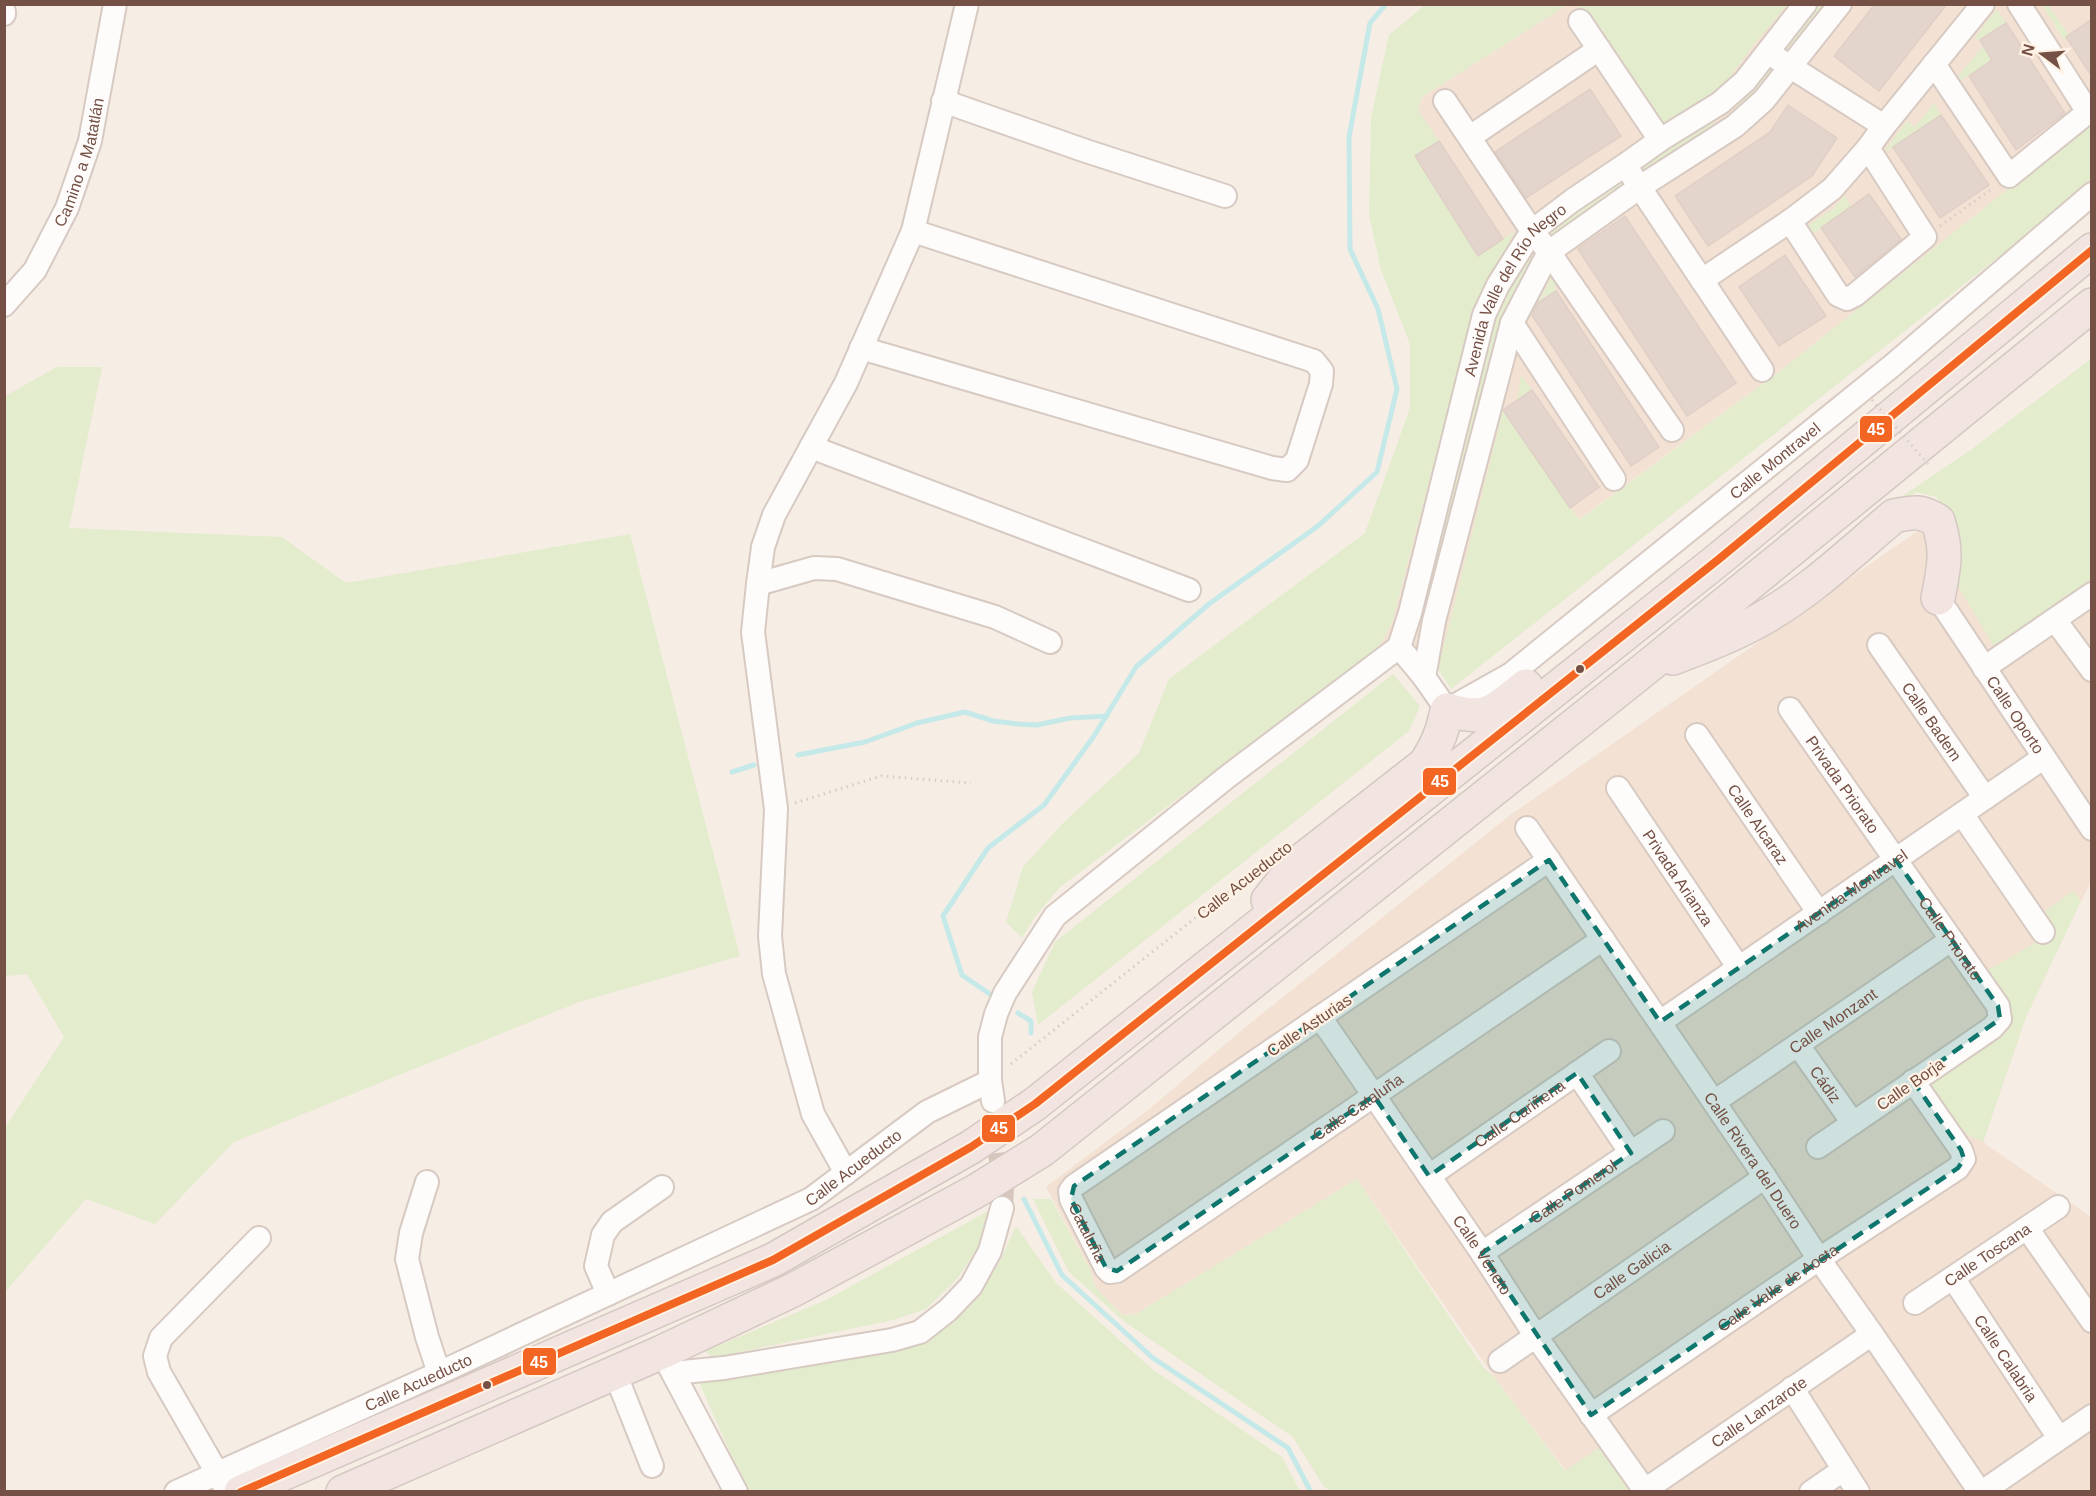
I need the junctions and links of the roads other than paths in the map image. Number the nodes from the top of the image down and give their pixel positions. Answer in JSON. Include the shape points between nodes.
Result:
{"nodes":[{"id":1,"x":115,"y":4,"type":"edge"},
{"id":2,"x":967,"y":4,"type":"edge"},
{"id":3,"x":1805,"y":4,"type":"edge"},
{"id":4,"x":1840,"y":4,"type":"edge"},
{"id":5,"x":1983,"y":4,"type":"edge"},
{"id":6,"x":2019,"y":4,"type":"edge"},
{"id":7,"x":1580,"y":21,"type":"dead end"},
{"id":8,"x":1599,"y":49,"type":"junction"},
{"id":9,"x":1767,"y":52,"type":"junction"},
{"id":10,"x":1934,"y":64,"type":"junction"},
{"id":11,"x":1790,"y":67,"type":"junction"},
{"id":12,"x":943,"y":100,"type":"junction"},
{"id":13,"x":1445,"y":101,"type":"dead end"},
{"id":14,"x":1720,"y":103,"type":"junction"},
{"id":15,"x":1735,"y":126,"type":"junction"},
{"id":16,"x":1884,"y":126,"type":"junction"},
{"id":17,"x":1470,"y":137,"type":"junction"},
{"id":18,"x":1660,"y":140,"type":"junction"},
{"id":19,"x":1868,"y":148,"type":"junction"},
{"id":20,"x":1625,"y":165,"type":"junction"},
{"id":21,"x":1640,"y":187,"type":"junction"},
{"id":22,"x":2091,"y":194,"type":"edge"},
{"id":23,"x":1225,"y":196,"type":"dead end"},
{"id":24,"x":1790,"y":221,"type":"junction"},
{"id":25,"x":913,"y":231,"type":"junction"},
{"id":26,"x":1532,"y":231,"type":"junction"},
{"id":27,"x":2091,"y":250,"type":"edge"},
{"id":28,"x":1549,"y":252,"type":"junction"},
{"id":29,"x":1702,"y":280,"type":"junction"},
{"id":30,"x":4,"y":305,"type":"edge"},
{"id":31,"x":2091,"y":305,"type":"edge"},
{"id":32,"x":1512,"y":322,"type":"junction"},
{"id":33,"x":861,"y":348,"type":"junction"},
{"id":34,"x":1762,"y":370,"type":"dead end"},
{"id":35,"x":1672,"y":430,"type":"dead end"},
{"id":36,"x":811,"y":447,"type":"junction"},
{"id":37,"x":1614,"y":479,"type":"dead end"},
{"id":38,"x":1719,"y":559,"type":"junction"},
{"id":39,"x":758,"y":584,"type":"junction"},
{"id":40,"x":1189,"y":590,"type":"dead end"},
{"id":41,"x":2091,"y":594,"type":"edge"},
{"id":42,"x":1938,"y":598,"type":"joint"},
{"id":43,"x":1410,"y":613,"type":"junction"},
{"id":44,"x":2055,"y":620,"type":"junction"},
{"id":45,"x":1434,"y":621,"type":"junction"},
{"id":46,"x":1050,"y":642,"type":"dead end"},
{"id":47,"x":1879,"y":645,"type":"dead end"},
{"id":48,"x":1399,"y":648,"type":"junction"},
{"id":49,"x":1646,"y":668,"type":"junction"},
{"id":50,"x":1984,"y":668,"type":"junction"},
{"id":51,"x":2091,"y":670,"type":"edge"},
{"id":52,"x":1424,"y":678,"type":"junction"},
{"id":53,"x":1790,"y":709,"type":"dead end"},
{"id":54,"x":1447,"y":710,"type":"junction"},
{"id":55,"x":1697,"y":735,"type":"dead end"},
{"id":56,"x":2043,"y":758,"type":"junction"},
{"id":57,"x":1617,"y":788,"type":"dead end"},
{"id":58,"x":1985,"y":798,"type":"junction"},
{"id":59,"x":1962,"y":814,"type":"junction"},
{"id":60,"x":1527,"y":828,"type":"dead end"},
{"id":61,"x":2091,"y":829,"type":"edge"},
{"id":62,"x":1549,"y":860,"type":"junction"},
{"id":63,"x":1896,"y":860,"type":"junction"},
{"id":64,"x":1819,"y":913,"type":"junction"},
{"id":65,"x":2043,"y":932,"type":"dead end"},
{"id":66,"x":1603,"y":939,"type":"junction"},
{"id":67,"x":1951,"y":940,"type":"junction"},
{"id":68,"x":1229,"y":948,"type":"junction"},
{"id":69,"x":1739,"y":968,"type":"junction"},
{"id":70,"x":1320,"y":1017,"type":"junction"},
{"id":71,"x":2000,"y":1019,"type":"joint"},
{"id":72,"x":1660,"y":1022,"type":"junction"},
{"id":73,"x":1798,"y":1045,"type":"junction"},
{"id":74,"x":1609,"y":1051,"type":"dead end"},
{"id":75,"x":1577,"y":1073,"type":"junction"},
{"id":76,"x":1913,"y":1081,"type":"junction"},
{"id":77,"x":1374,"y":1096,"type":"junction"},
{"id":78,"x":1714,"y":1102,"type":"junction"},
{"id":79,"x":1853,"y":1123,"type":"junction"},
{"id":80,"x":1663,"y":1131,"type":"dead end"},
{"id":81,"x":1818,"y":1147,"type":"dead end"},
{"id":82,"x":1631,"y":1153,"type":"junction"},
{"id":83,"x":846,"y":1173,"type":"junction"},
{"id":84,"x":1429,"y":1176,"type":"junction"},
{"id":85,"x":1765,"y":1177,"type":"junction"},
{"id":86,"x":428,"y":1182,"type":"dead end"},
{"id":87,"x":662,"y":1187,"type":"dead end"},
{"id":88,"x":1070,"y":1191,"type":"joint"},
{"id":89,"x":2058,"y":1207,"type":"dead end"},
{"id":90,"x":1002,"y":1208,"type":"tunnel mouth"},
{"id":91,"x":2027,"y":1228,"type":"junction"},
{"id":92,"x":259,"y":1238,"type":"dead end"},
{"id":93,"x":1482,"y":1253,"type":"junction"},
{"id":94,"x":1819,"y":1259,"type":"junction"},
{"id":95,"x":1110,"y":1272,"type":"joint"},
{"id":96,"x":1953,"y":1278,"type":"junction"},
{"id":97,"x":608,"y":1294,"type":"junction"},
{"id":98,"x":1915,"y":1303,"type":"dead end"},
{"id":99,"x":2091,"y":1322,"type":"edge"},
{"id":100,"x":1872,"y":1334,"type":"junction"},
{"id":101,"x":1535,"y":1335,"type":"junction"},
{"id":102,"x":1500,"y":1361,"type":"dead end"},
{"id":103,"x":668,"y":1362,"type":"junction"},
{"id":104,"x":439,"y":1373,"type":"junction"},
{"id":105,"x":615,"y":1373,"type":"junction"},
{"id":106,"x":1791,"y":1388,"type":"junction"},
{"id":107,"x":1591,"y":1415,"type":"junction"},
{"id":108,"x":2091,"y":1416,"type":"edge"},
{"id":109,"x":2059,"y":1438,"type":"junction"},
{"id":110,"x":652,"y":1466,"type":"dead end"},
{"id":111,"x":1843,"y":1470,"type":"junction"},
{"id":112,"x":229,"y":1485,"type":"edge"},
{"id":113,"x":176,"y":1491,"type":"edge"},
{"id":114,"x":343,"y":1491,"type":"edge"},
{"id":115,"x":736,"y":1491,"type":"edge"},
{"id":116,"x":1646,"y":1491,"type":"edge"},
{"id":117,"x":1811,"y":1491,"type":"edge"},
{"id":118,"x":1858,"y":1491,"type":"edge"},
{"id":119,"x":1981,"y":1491,"type":"edge"}],
"edges":[{"from":1,"to":30,"type":"street","name":"Camino a Matatlán","via":[[90,141],[67,208],[35,270]]},
{"from":2,"to":12,"type":"street"},
{"from":3,"to":9,"type":"street","name":"Avenida Valle del Río Negro"},
{"from":4,"to":11,"type":"street","name":"Avenida Valle del Río Negro"},
{"from":5,"to":10,"type":"street"},
{"from":6,"to":10,"type":"street","via":[[2088,112],[2009,177]]},
{"from":7,"to":8,"type":"street"},
{"from":8,"to":17,"type":"street"},
{"from":8,"to":18,"type":"street"},
{"from":9,"to":11,"type":"street"},
{"from":9,"to":14,"type":"street","name":"Avenida Valle del Río Negro","via":[[1745,81]]},
{"from":10,"to":16,"type":"street"},
{"from":11,"to":15,"type":"street","name":"Avenida Valle del Río Negro","via":[[1764,100]]},
{"from":11,"to":16,"type":"street"},
{"from":12,"to":23,"type":"street"},
{"from":12,"to":25,"type":"street"},
{"from":13,"to":17,"type":"street"},
{"from":14,"to":15,"type":"street"},
{"from":14,"to":18,"type":"street","name":"Avenida Valle del Río Negro"},
{"from":15,"to":21,"type":"street","name":"Avenida Valle del Río Negro"},
{"from":16,"to":19,"type":"street"},
{"from":17,"to":26,"type":"street"},
{"from":18,"to":20,"type":"street","name":"Avenida Valle del Río Negro"},
{"from":19,"to":24,"type":"street","via":[[1832,189]]},
{"from":19,"to":24,"type":"street","via":[[1925,237],[1847,299],[1838,295]]},
{"from":20,"to":21,"type":"street"},
{"from":20,"to":26,"type":"street","name":"Avenida Valle del Río Negro"},
{"from":21,"to":28,"type":"street","name":"Avenida Valle del Río Negro"},
{"from":21,"to":29,"type":"street"},
{"from":22,"to":54,"type":"street","name":"Calle Montravel","via":[[1893,365],[1511,674]]},
{"from":24,"to":29,"type":"street"},
{"from":25,"to":33,"type":"street"},
{"from":25,"to":33,"type":"street","via":[[1314,362],[1322,371],[1321,384],[1297,460],[1287,470],[1272,468]]},
{"from":26,"to":28,"type":"street"},
{"from":26,"to":43,"type":"street","name":"Avenida Valle del Río Negro","via":[[1484,315]]},
{"from":27,"to":38,"type":"highway"},
{"from":28,"to":32,"type":"street","name":"Avenida Valle del Río Negro"},
{"from":28,"to":35,"type":"street"},
{"from":29,"to":34,"type":"street"},
{"from":31,"to":49,"type":"highway"},
{"from":32,"to":37,"type":"street"},
{"from":32,"to":45,"type":"street","name":"Avenida Valle del Río Negro"},
{"from":33,"to":36,"type":"street"},
{"from":36,"to":39,"type":"street","via":[[774,515],[763,547]]},
{"from":36,"to":40,"type":"street"},
{"from":38,"to":54,"type":"highway","via":[[1681,572],[1659,585],[1494,710],[1479,716]]},
{"from":38,"to":68,"type":"highway"},
{"from":39,"to":46,"type":"street","via":[[814,568],[837,568],[995,617]]},
{"from":39,"to":83,"type":"street","via":[[753,632],[776,809],[770,936],[774,974],[813,1114]]},
{"from":41,"to":44,"type":"street"},
{"from":42,"to":49,"type":"highway","via":[[1945,559],[1938,521],[1924,513],[1894,516],[1805,590],[1760,620]]},
{"from":42,"to":50,"type":"street","name":"Calle Oporto"},
{"from":43,"to":45,"type":"street","via":[[1423,610]]},
{"from":43,"to":48,"type":"street","name":"Avenida Valle del Río Negro"},
{"from":44,"to":50,"type":"street"},
{"from":44,"to":51,"type":"street"},
{"from":45,"to":52,"type":"street","name":"Avenida Valle del Río Negro"},
{"from":47,"to":58,"type":"street","name":"Calle Badem"},
{"from":48,"to":52,"type":"street"},
{"from":48,"to":83,"type":"street","name":"Calle Acueducto","via":[[1227,777],[1055,916],[1005,993],[996,1014],[990,1037],[991,1091],[927,1112]]},
{"from":49,"to":103,"type":"highway","via":[[1042,1150],[976,1191]]},
{"from":50,"to":56,"type":"street","name":"Calle Oporto"},
{"from":52,"to":54,"type":"street"},
{"from":53,"to":63,"type":"street","name":"Privada Priorato"},
{"from":54,"to":68,"type":"highway","via":[[1436,748],[1425,764],[1297,864]]},
{"from":55,"to":64,"type":"street","name":"Calle Alcaraz"},
{"from":56,"to":58,"type":"street","name":"Avenida Montravel"},
{"from":56,"to":61,"type":"street","name":"Calle Oporto"},
{"from":57,"to":69,"type":"street","name":"Privada Arianza"},
{"from":58,"to":59,"type":"street","name":"Avenida Montravel"},
{"from":59,"to":63,"type":"street","name":"Avenida Montravel"},
{"from":59,"to":65,"type":"street"},
{"from":60,"to":62,"type":"street","name":"Calle Rivera del Duero"},
{"from":62,"to":66,"type":"street","name":"Calle Rivera del Duero"},
{"from":62,"to":70,"type":"street","name":"Calle Asturias"},
{"from":63,"to":64,"type":"street","name":"Avenida Montravel"},
{"from":63,"to":67,"type":"street","name":"Calle Priorato"},
{"from":64,"to":69,"type":"street","name":"Avenida Montravel"},
{"from":66,"to":72,"type":"street","name":"Calle Rivera del Duero"},
{"from":66,"to":77,"type":"street","name":"Calle Cataluña"},
{"from":67,"to":71,"type":"street","name":"Calle Priorato","via":[[1998,1006]]},
{"from":67,"to":73,"type":"street","name":"Calle Monzant"},
{"from":68,"to":112,"type":"highway","via":[[1026,1110],[971,1147],[773,1260]]},
{"from":69,"to":72,"type":"street","name":"Avenida Montravel"},
{"from":70,"to":77,"type":"street","name":"Calle Véneto"},
{"from":70,"to":88,"type":"street","name":"Calle Asturias"},
{"from":71,"to":76,"type":"street","name":"Calle Borja"},
{"from":72,"to":78,"type":"street","name":"Calle Rivera del Duero"},
{"from":73,"to":78,"type":"street","name":"Calle Monzant"},
{"from":73,"to":79,"type":"street","name":"Cádiz"},
{"from":74,"to":75,"type":"street","name":"Calle Cariñena"},
{"from":75,"to":82,"type":"street"},
{"from":75,"to":84,"type":"street","name":"Calle Cariñena"},
{"from":76,"to":79,"type":"street","name":"Calle Borja"},
{"from":76,"to":94,"type":"street","name":"Calle Valle de Aosta","via":[[1964,1159],[1958,1168]]},
{"from":77,"to":84,"type":"street","name":"Calle Véneto"},
{"from":77,"to":95,"type":"street","name":"Calle Cataluña","via":[[1117,1271]]},
{"from":78,"to":85,"type":"street","name":"Calle Rivera del Duero"},
{"from":79,"to":81,"type":"street","name":"Calle Borja"},
{"from":80,"to":82,"type":"street","name":"Calle Pomerol"},
{"from":82,"to":93,"type":"street","name":"Calle Pomerol"},
{"from":83,"to":97,"type":"street","name":"Calle Acueducto","via":[[811,1198]]},
{"from":84,"to":93,"type":"street","name":"Calle Véneto"},
{"from":85,"to":94,"type":"street","name":"Calle Rivera del Duero"},
{"from":85,"to":101,"type":"street","name":"Calle Galicia"},
{"from":86,"to":104,"type":"street","via":[[407,1259]]},
{"from":87,"to":97,"type":"street","via":[[612,1222],[603,1235],[597,1266]]},
{"from":88,"to":95,"type":"street","name":"Cataluña"},
{"from":89,"to":91,"type":"street","name":"Calle Toscana"},
{"from":90,"to":103,"type":"street","via":[[990,1251],[971,1286],[920,1332],[747,1364]]},
{"from":91,"to":96,"type":"street","name":"Calle Toscana"},
{"from":91,"to":99,"type":"street"},
{"from":92,"to":112,"type":"street","via":[[161,1338],[155,1356],[159,1372]]},
{"from":93,"to":101,"type":"street","name":"Calle Véneto"},
{"from":94,"to":100,"type":"street","name":"Calle Rivera del Duero"},
{"from":94,"to":107,"type":"street","name":"Calle Valle de Aosta"},
{"from":96,"to":98,"type":"street","name":"Calle Toscana"},
{"from":96,"to":109,"type":"street","name":"Calle Calabria"},
{"from":97,"to":104,"type":"street","name":"Calle Acueducto"},
{"from":100,"to":106,"type":"street","name":"Calle Lanzarote"},
{"from":100,"to":119,"type":"street","name":"Calle Rivera del Duero"},
{"from":101,"to":102,"type":"street","name":"Calle Galicia"},
{"from":101,"to":107,"type":"street","name":"Calle Véneto"},
{"from":103,"to":105,"type":"highway"},
{"from":103,"to":115,"type":"street"},
{"from":104,"to":112,"type":"street","name":"Calle Acueducto"},
{"from":105,"to":110,"type":"street"},
{"from":105,"to":114,"type":"highway"},
{"from":106,"to":111,"type":"street"},
{"from":106,"to":116,"type":"street","name":"Calle Lanzarote"},
{"from":107,"to":116,"type":"street","name":"Calle Véneto"},
{"from":108,"to":109,"type":"street"},
{"from":109,"to":119,"type":"street"},
{"from":111,"to":117,"type":"street"},
{"from":111,"to":118,"type":"street"},
{"from":112,"to":113,"type":"street","name":"Calle Acueducto"}]}
